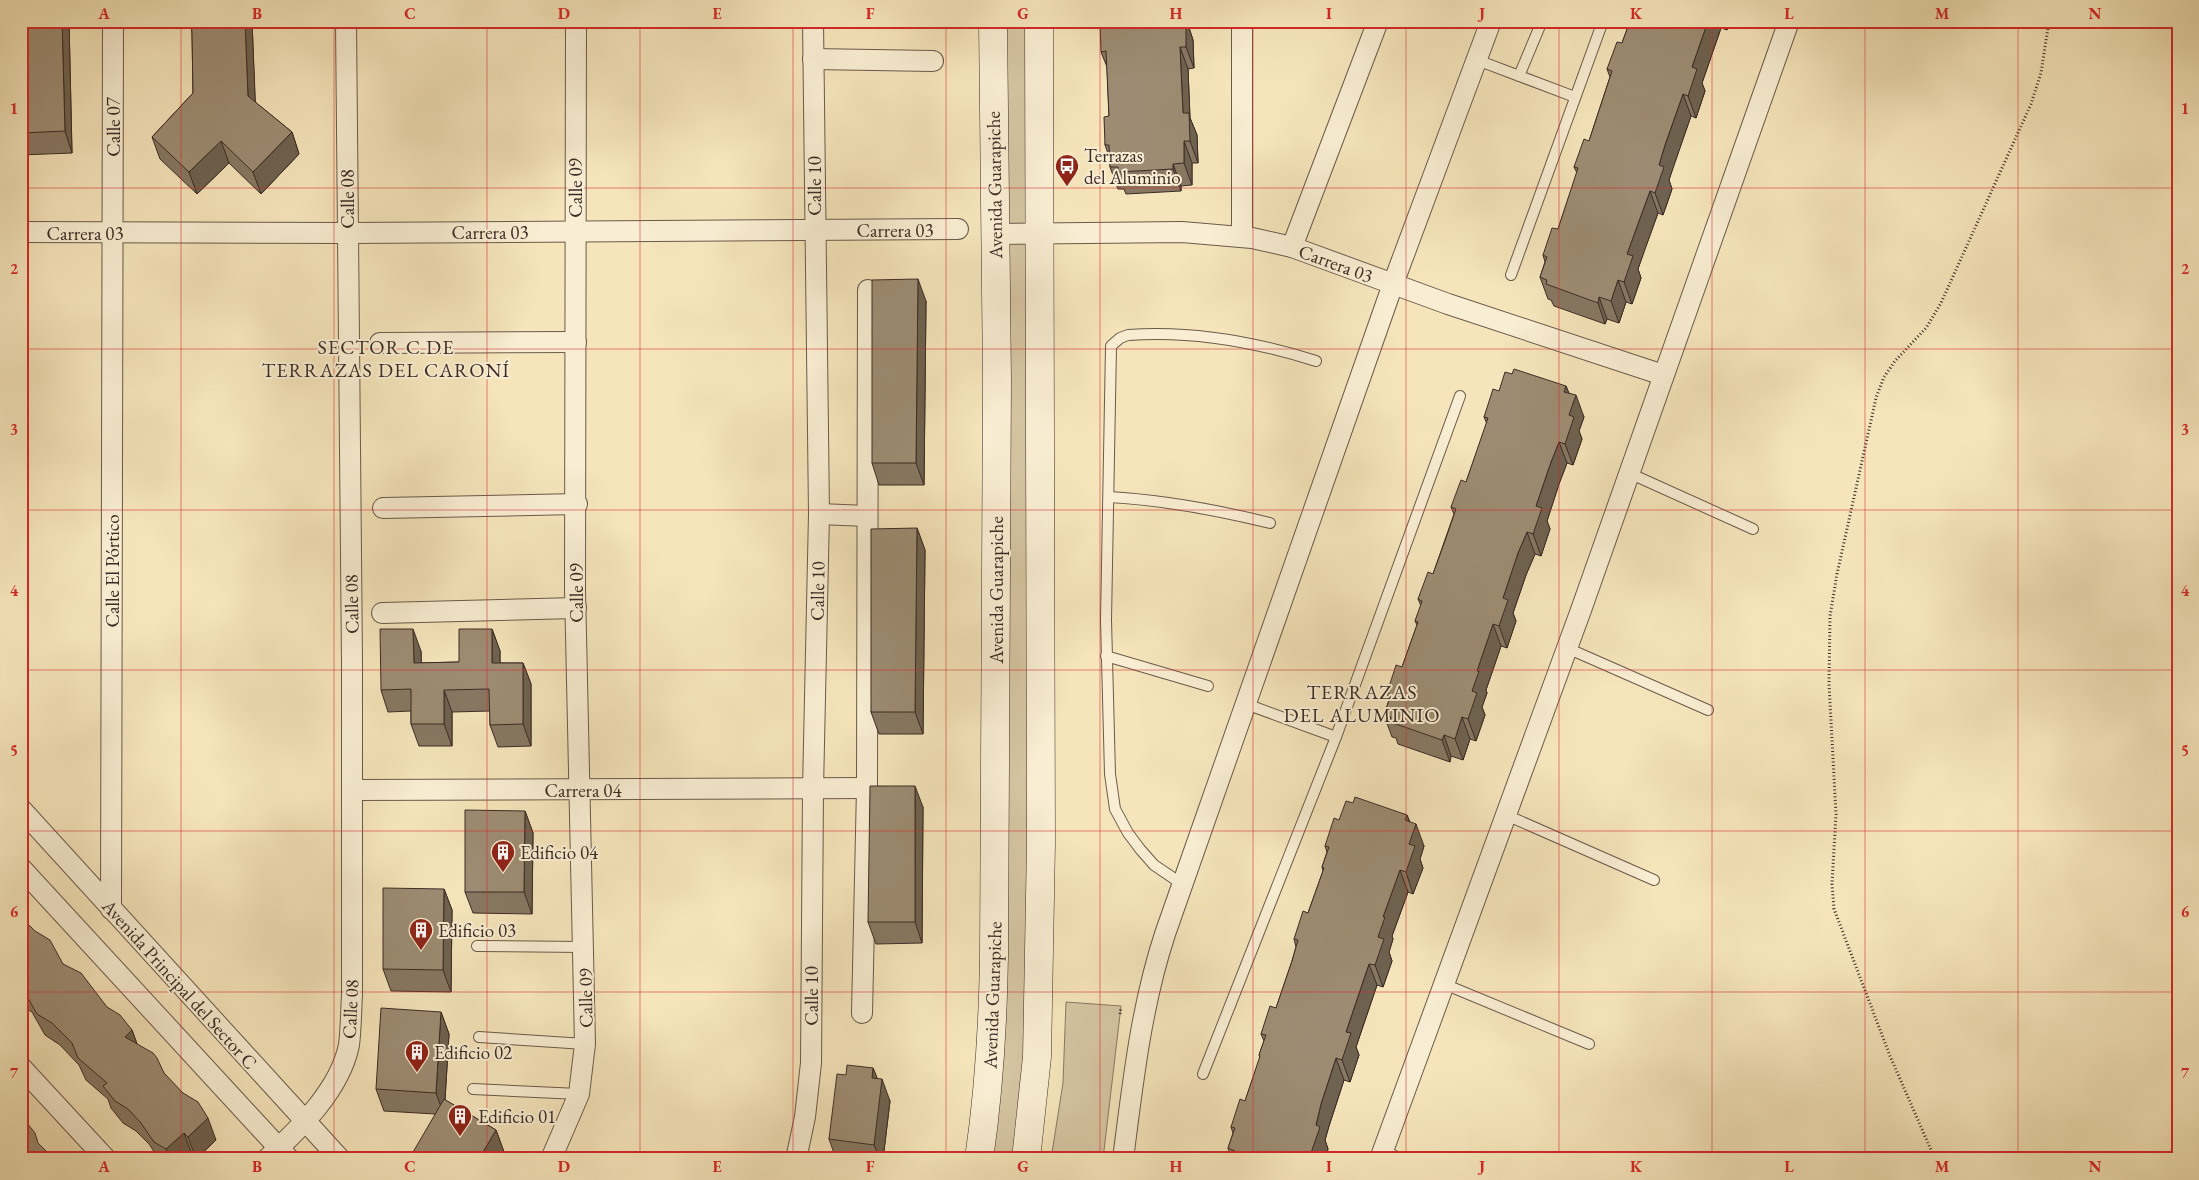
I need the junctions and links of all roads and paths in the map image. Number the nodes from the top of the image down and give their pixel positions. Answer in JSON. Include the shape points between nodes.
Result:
{"nodes":[{"id":1,"x":113,"y":21,"type":"edge"},
{"id":2,"x":346,"y":21,"type":"edge"},
{"id":3,"x":576,"y":21,"type":"edge"},
{"id":4,"x":813,"y":21,"type":"edge"},
{"id":5,"x":993,"y":21,"type":"edge"},
{"id":6,"x":1039,"y":21,"type":"edge"},
{"id":7,"x":1242,"y":21,"type":"edge"},
{"id":8,"x":1378,"y":21,"type":"edge"},
{"id":9,"x":1491,"y":21,"type":"edge"},
{"id":10,"x":1542,"y":21,"type":"edge"},
{"id":11,"x":1602,"y":21,"type":"edge"},
{"id":12,"x":1789,"y":21,"type":"edge"},
{"id":13,"x":2049,"y":21,"type":"edge"},
{"id":14,"x":813,"y":59,"type":"junction"},
{"id":15,"x":1477,"y":60,"type":"junction"},
{"id":16,"x":933,"y":61,"type":"dead end"},
{"id":17,"x":1519,"y":76,"type":"junction"},
{"id":18,"x":1575,"y":97,"type":"junction"},
{"id":19,"x":958,"y":229,"type":"dead end"},
{"id":20,"x":814,"y":230,"type":"junction"},
{"id":21,"x":21,"y":232,"type":"edge"},
{"id":22,"x":575,"y":232,"type":"junction"},
{"id":23,"x":113,"y":233,"type":"junction"},
{"id":24,"x":347,"y":233,"type":"junction"},
{"id":25,"x":1040,"y":233,"type":"junction"},
{"id":26,"x":994,"y":234,"type":"junction"},
{"id":27,"x":1242,"y":237,"type":"junction"},
{"id":28,"x":1292,"y":247,"type":"junction"},
{"id":29,"x":1511,"y":275,"type":"dead end"},
{"id":30,"x":1393,"y":284,"type":"junction"},
{"id":31,"x":868,"y":290,"type":"dead end"},
{"id":32,"x":576,"y":342,"type":"junction"},
{"id":33,"x":380,"y":343,"type":"dead end"},
{"id":34,"x":1316,"y":361,"type":"dead end"},
{"id":35,"x":1664,"y":375,"type":"junction"},
{"id":36,"x":1460,"y":396,"type":"dead end"},
{"id":37,"x":1629,"y":473,"type":"junction"},
{"id":38,"x":1109,"y":496,"type":"junction"},
{"id":39,"x":577,"y":504,"type":"junction"},
{"id":40,"x":383,"y":508,"type":"dead end"},
{"id":41,"x":819,"y":514,"type":"junction"},
{"id":42,"x":867,"y":516,"type":"junction"},
{"id":43,"x":1270,"y":524,"type":"dead end"},
{"id":44,"x":1753,"y":529,"type":"dead end"},
{"id":45,"x":576,"y":608,"type":"junction"},
{"id":46,"x":382,"y":612,"type":"dead end"},
{"id":47,"x":1567,"y":648,"type":"junction"},
{"id":48,"x":1106,"y":656,"type":"junction"},
{"id":49,"x":1208,"y":686,"type":"dead end"},
{"id":50,"x":1246,"y":704,"type":"junction"},
{"id":51,"x":1708,"y":710,"type":"dead end"},
{"id":52,"x":1336,"y":737,"type":"junction"},
{"id":53,"x":867,"y":788,"type":"junction"},
{"id":54,"x":813,"y":789,"type":"junction"},
{"id":55,"x":352,"y":790,"type":"junction"},
{"id":56,"x":580,"y":790,"type":"junction"},
{"id":57,"x":21,"y":809,"type":"edge"},
{"id":58,"x":1506,"y":815,"type":"junction"},
{"id":59,"x":21,"y":868,"type":"edge"},
{"id":60,"x":1654,"y":880,"type":"dead end"},
{"id":61,"x":1182,"y":884,"type":"junction"},
{"id":62,"x":111,"y":909,"type":"junction"},
{"id":63,"x":477,"y":946,"type":"dead end"},
{"id":64,"x":584,"y":947,"type":"junction"},
{"id":65,"x":1444,"y":984,"type":"junction"},
{"id":66,"x":862,"y":1013,"type":"dead end"},
{"id":67,"x":479,"y":1037,"type":"dead end"},
{"id":68,"x":586,"y":1044,"type":"junction"},
{"id":69,"x":1589,"y":1044,"type":"dead end"},
{"id":70,"x":21,"y":1067,"type":"edge"},
{"id":71,"x":1203,"y":1074,"type":"dead end"},
{"id":72,"x":473,"y":1089,"type":"dead end"},
{"id":73,"x":580,"y":1094,"type":"junction"},
{"id":74,"x":304,"y":1120,"type":"junction"},
{"id":75,"x":278,"y":1155,"type":"edge"},
{"id":76,"x":1388,"y":1156,"type":"edge"},
{"id":77,"x":106,"y":1159,"type":"edge"},
{"id":78,"x":340,"y":1159,"type":"edge"},
{"id":79,"x":551,"y":1159,"type":"edge"},
{"id":80,"x":796,"y":1159,"type":"edge"},
{"id":81,"x":978,"y":1159,"type":"edge"},
{"id":82,"x":1026,"y":1159,"type":"edge"},
{"id":83,"x":1124,"y":1159,"type":"edge"},
{"id":84,"x":1935,"y":1159,"type":"edge"}],
"edges":[{"from":1,"to":23,"type":"street","name":"Calle 07"},
{"from":2,"to":24,"type":"street","name":"Calle 08"},
{"from":3,"to":22,"type":"street","name":"Calle 09"},
{"from":4,"to":14,"type":"street","name":"Calle 10"},
{"from":5,"to":26,"type":"street","name":"Avenida Guarapiche"},
{"from":6,"to":25,"type":"street"},
{"from":7,"to":27,"type":"street"},
{"from":8,"to":28,"type":"street"},
{"from":9,"to":15,"type":"street"},
{"from":10,"to":17,"type":"lane"},
{"from":11,"to":18,"type":"lane"},
{"from":12,"to":35,"type":"street"},
{"from":13,"to":84,"type":"path","via":[[2032,104],[1941,303],[1926,328],[1884,377],[1876,398],[1830,616],[1829,684],[1836,814],[1832,884],[1834,910],[1894,1065]]},
{"from":14,"to":16,"type":"street"},
{"from":14,"to":20,"type":"street","name":"Calle 10"},
{"from":15,"to":17,"type":"lane"},
{"from":15,"to":30,"type":"street"},
{"from":17,"to":18,"type":"lane"},
{"from":18,"to":29,"type":"lane"},
{"from":19,"to":20,"type":"street","name":"Carrera 03"},
{"from":20,"to":22,"type":"street","name":"Carrera 03"},
{"from":20,"to":41,"type":"street","name":"Calle 10"},
{"from":21,"to":23,"type":"street","name":"Carrera 03"},
{"from":22,"to":24,"type":"street","name":"Carrera 03"},
{"from":22,"to":32,"type":"street","name":"Calle 09"},
{"from":23,"to":24,"type":"street","name":"Carrera 03"},
{"from":23,"to":62,"type":"street","name":"Calle El Pórtico"},
{"from":24,"to":55,"type":"street","name":"Calle 08"},
{"from":25,"to":26,"type":"street","name":"Carrera 03"},
{"from":25,"to":27,"type":"street","name":"Carrera 03","via":[[1182,232]]},
{"from":25,"to":82,"type":"street","via":[[1041,873],[1037,1057]]},
{"from":26,"to":81,"type":"street","name":"Avenida Guarapiche","via":[[997,390],[994,964],[992,1048]]},
{"from":27,"to":28,"type":"street","name":"Carrera 03"},
{"from":28,"to":30,"type":"street","name":"Carrera 03"},
{"from":30,"to":35,"type":"street","name":"Carrera 03"},
{"from":30,"to":50,"type":"street"},
{"from":31,"to":42,"type":"street"},
{"from":32,"to":33,"type":"street"},
{"from":32,"to":39,"type":"street","name":"Calle 09"},
{"from":34,"to":38,"type":"lane","via":[[1268,347],[1200,336],[1137,334],[1120,338],[1112,346]]},
{"from":35,"to":37,"type":"street"},
{"from":36,"to":52,"type":"lane"},
{"from":37,"to":44,"type":"lane"},
{"from":37,"to":47,"type":"street"},
{"from":38,"to":43,"type":"lane","via":[[1204,507]]},
{"from":38,"to":48,"type":"lane"},
{"from":39,"to":40,"type":"street"},
{"from":39,"to":45,"type":"street","name":"Calle 09"},
{"from":41,"to":42,"type":"street"},
{"from":41,"to":54,"type":"street","name":"Calle 10"},
{"from":42,"to":53,"type":"street"},
{"from":45,"to":46,"type":"street"},
{"from":45,"to":56,"type":"street","name":"Calle 09"},
{"from":47,"to":51,"type":"lane"},
{"from":47,"to":58,"type":"street"},
{"from":48,"to":49,"type":"lane"},
{"from":48,"to":61,"type":"lane","via":[[1110,774],[1115,808],[1128,833],[1154,865]]},
{"from":50,"to":52,"type":"lane"},
{"from":50,"to":61,"type":"street"},
{"from":52,"to":71,"type":"lane"},
{"from":53,"to":54,"type":"street","name":"Carrera 04"},
{"from":53,"to":66,"type":"street"},
{"from":54,"to":56,"type":"street","name":"Carrera 04"},
{"from":54,"to":80,"type":"street","name":"Calle 10","via":[[811,1063]]},
{"from":55,"to":56,"type":"street","name":"Carrera 04"},
{"from":55,"to":74,"type":"street","name":"Calle 08","via":[[352,996],[348,1046],[336,1077]]},
{"from":56,"to":64,"type":"street","name":"Calle 09"},
{"from":57,"to":62,"type":"street","name":"Avenida Principal del Sector C"},
{"from":58,"to":60,"type":"lane"},
{"from":58,"to":65,"type":"street"},
{"from":59,"to":75,"type":"street","name":"Avenida Principal del Sector C"},
{"from":61,"to":83,"type":"street","via":[[1147,996]]},
{"from":62,"to":74,"type":"street","name":"Avenida Principal del Sector C"},
{"from":63,"to":64,"type":"lane"},
{"from":64,"to":68,"type":"street","name":"Calle 09"},
{"from":65,"to":69,"type":"lane"},
{"from":65,"to":76,"type":"street"},
{"from":67,"to":68,"type":"lane"},
{"from":68,"to":73,"type":"street","name":"Calle 09"},
{"from":70,"to":77,"type":"street"},
{"from":72,"to":73,"type":"lane"},
{"from":73,"to":79,"type":"street","name":"Calle 09"},
{"from":74,"to":75,"type":"street","name":"Calle 08"},
{"from":74,"to":78,"type":"street","name":"Avenida Principal del Sector C"}]}
